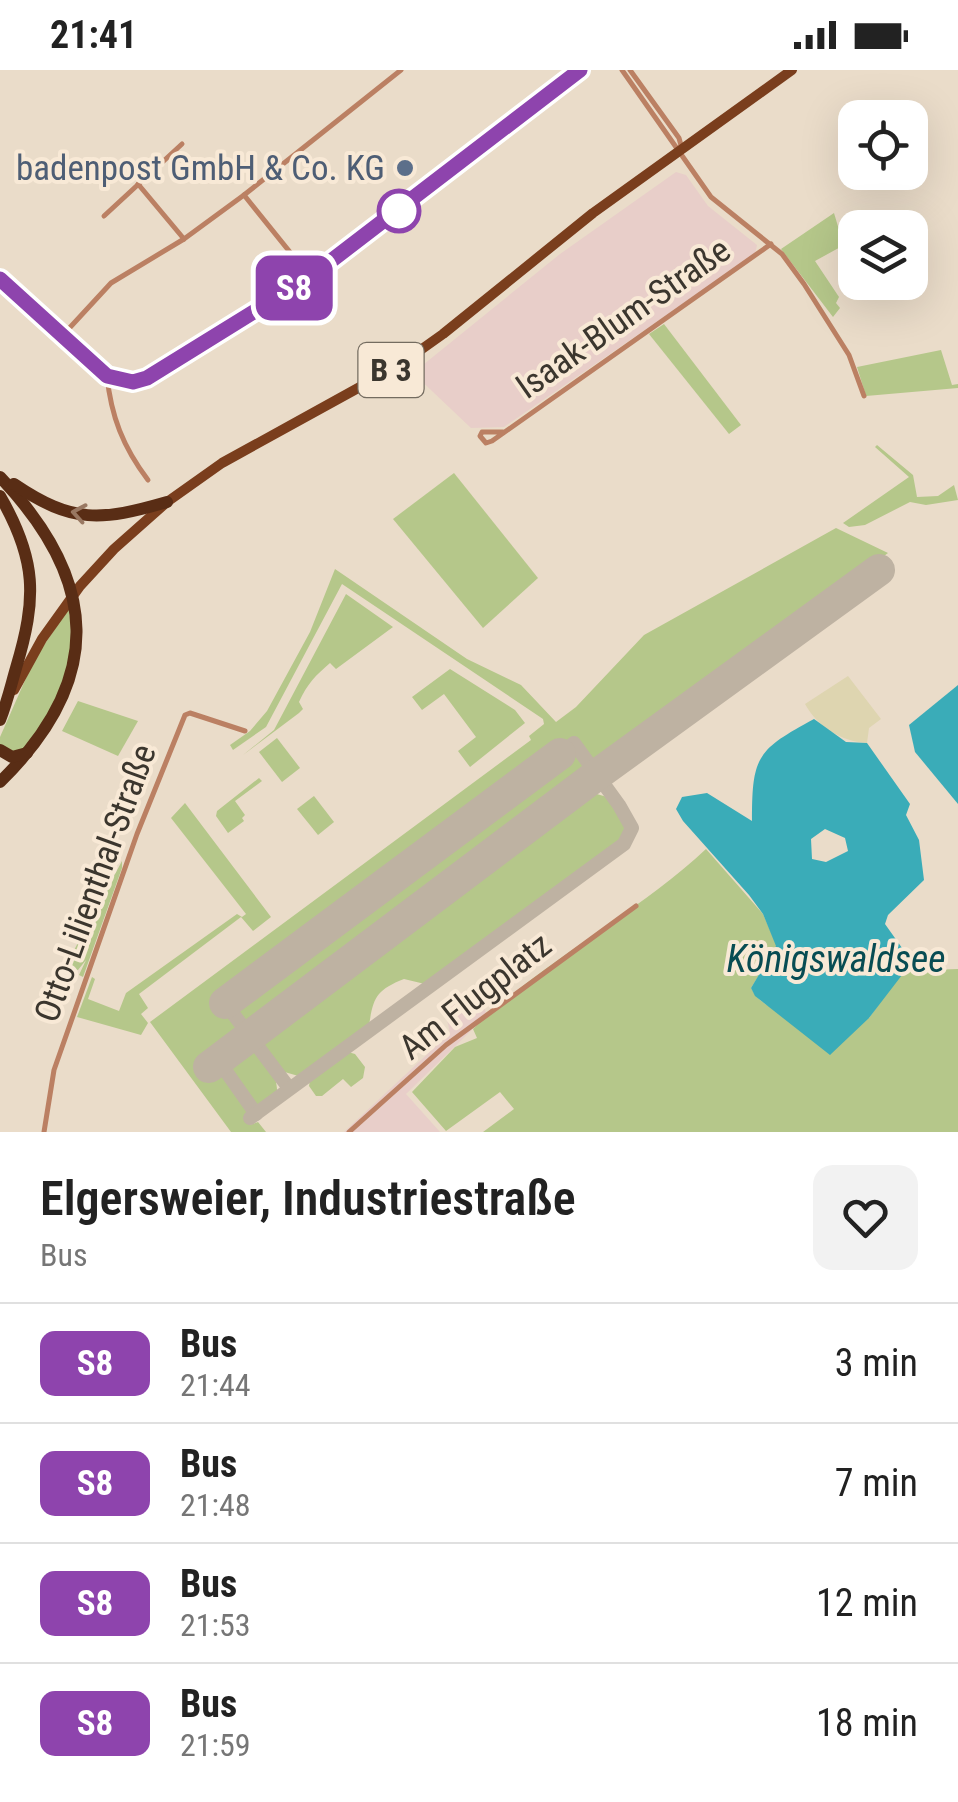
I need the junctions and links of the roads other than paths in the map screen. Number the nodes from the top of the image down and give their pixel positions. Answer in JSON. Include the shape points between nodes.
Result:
{"nodes":[{"id":1,"x":401,"y":70,"type":"edge"},
{"id":2,"x":580,"y":70,"type":"edge"},
{"id":3,"x":622,"y":70,"type":"edge"},
{"id":4,"x":630,"y":70,"type":"edge"},
{"id":5,"x":792,"y":70,"type":"edge"},
{"id":6,"x":182,"y":144,"type":"dead end"},
{"id":7,"x":682,"y":152,"type":"junction"},
{"id":8,"x":138,"y":184,"type":"junction"},
{"id":9,"x":244,"y":195,"type":"junction"},
{"id":10,"x":104,"y":216,"type":"dead end"},
{"id":11,"x":184,"y":240,"type":"junction"},
{"id":12,"x":771,"y":244,"type":"junction"},
{"id":13,"x":310,"y":277,"type":"junction"},
{"id":14,"x":0,"y":279,"type":"edge"},
{"id":15,"x":63,"y":335,"type":"junction"},
{"id":16,"x":107,"y":376,"type":"junction"},
{"id":17,"x":864,"y":396,"type":"dead end"},
{"id":18,"x":504,"y":432,"type":"dead end"},
{"id":19,"x":0,"y":475,"type":"edge"},
{"id":20,"x":148,"y":480,"type":"dead end"},
{"id":21,"x":0,"y":496,"type":"edge"},
{"id":22,"x":167,"y":502,"type":"junction"},
{"id":23,"x":7,"y":704,"type":"junction"},
{"id":24,"x":0,"y":720,"type":"edge"},
{"id":25,"x":245,"y":731,"type":"dead end"},
{"id":26,"x":0,"y":750,"type":"edge"},
{"id":27,"x":29,"y":752,"type":"junction"},
{"id":28,"x":0,"y":782,"type":"edge"},
{"id":29,"x":636,"y":906,"type":"dead end"},
{"id":30,"x":44,"y":1132,"type":"edge"},
{"id":31,"x":349,"y":1132,"type":"edge"}],
"edges":[{"from":1,"to":9,"type":"street"},
{"from":2,"to":13,"type":"street"},
{"from":3,"to":7,"type":"street"},
{"from":4,"to":7,"type":"street"},
{"from":5,"to":7,"type":"main road","number":"B 3"},
{"from":6,"to":8,"type":"street"},
{"from":7,"to":12,"type":"street","via":[[710,196]]},
{"from":7,"to":22,"type":"main road","number":"B 3","via":[[398,366]]},
{"from":8,"to":10,"type":"street"},
{"from":8,"to":11,"type":"street"},
{"from":9,"to":11,"type":"street"},
{"from":9,"to":13,"type":"street"},
{"from":11,"to":15,"type":"street","via":[[110,283]]},
{"from":12,"to":17,"type":"street","via":[[832,325]]},
{"from":12,"to":18,"type":"street","name":"Isaak-Blum-Straße"},
{"from":13,"to":16,"type":"street","via":[[147,378]]},
{"from":14,"to":15,"type":"street"},
{"from":15,"to":16,"type":"street"},
{"from":16,"to":20,"type":"street","via":[[120,435]]},
{"from":22,"to":19,"type":"highway","one_way":true,"via":[[121,516],[84,516],[62,511]]},
{"from":19,"to":27,"type":"highway","via":[[57,550],[75,614],[68,682]]},
{"from":21,"to":23,"type":"highway","via":[[22,543],[32,592]]},
{"from":22,"to":23,"type":"main road","number":"B 3","via":[[71,597]]},
{"from":23,"to":24,"type":"highway","number":"B 3"},
{"from":25,"to":30,"type":"street","name":"Otto-Lilienthal-Straße","via":[[185,715],[54,1070]]},
{"from":26,"to":27,"type":"highway","via":[[12,758]]},
{"from":27,"to":28,"type":"highway"},
{"from":29,"to":31,"type":"street","name":"Am Flugplatz","via":[[446,1044]]}]}
